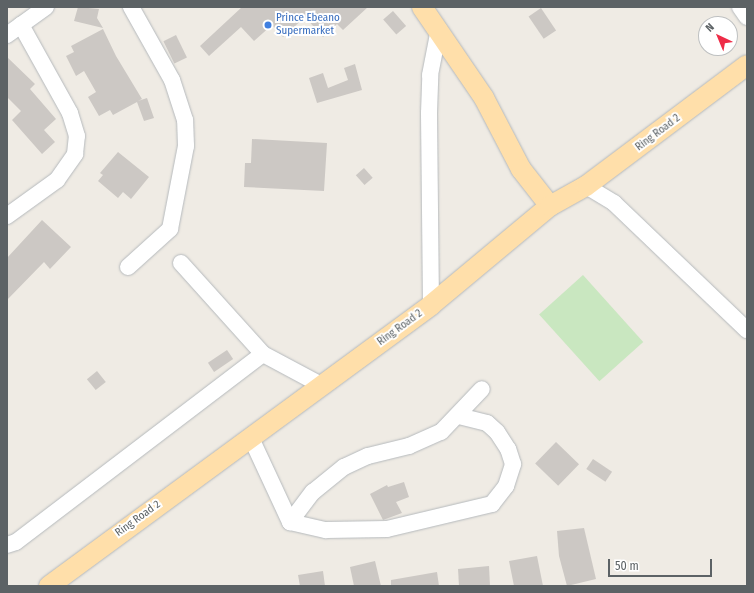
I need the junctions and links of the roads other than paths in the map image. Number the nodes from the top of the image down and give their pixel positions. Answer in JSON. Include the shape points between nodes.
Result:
{"nodes":[{"id":1,"x":46,"y":7,"type":"edge"},
{"id":2,"x":131,"y":7,"type":"edge"},
{"id":3,"x":422,"y":7,"type":"edge"},
{"id":4,"x":740,"y":7,"type":"edge"},
{"id":5,"x":747,"y":17,"type":"edge"},
{"id":6,"x":21,"y":25,"type":"junction"},
{"id":7,"x":439,"y":29,"type":"junction"},
{"id":8,"x":7,"y":35,"type":"edge"},
{"id":9,"x":747,"y":65,"type":"edge"},
{"id":10,"x":586,"y":186,"type":"junction"},
{"id":11,"x":550,"y":206,"type":"junction"},
{"id":12,"x":7,"y":216,"type":"edge"},
{"id":13,"x":181,"y":263,"type":"dead end"},
{"id":14,"x":128,"y":266,"type":"dead end"},
{"id":15,"x":431,"y":305,"type":"junction"},
{"id":16,"x":747,"y":330,"type":"edge"},
{"id":17,"x":263,"y":354,"type":"junction"},
{"id":18,"x":321,"y":385,"type":"junction"},
{"id":19,"x":482,"y":389,"type":"dead end"},
{"id":20,"x":458,"y":416,"type":"junction"},
{"id":21,"x":251,"y":438,"type":"junction"},
{"id":22,"x":290,"y":522,"type":"junction"},
{"id":23,"x":7,"y":545,"type":"edge"},
{"id":24,"x":49,"y":586,"type":"edge"}],
"edges":[{"from":1,"to":6,"type":"street"},
{"from":2,"to":14,"type":"street","via":[[172,80],[185,120],[186,146],[170,229]]},
{"from":3,"to":7,"type":"main road"},
{"from":4,"to":5,"type":"street"},
{"from":6,"to":8,"type":"street"},
{"from":6,"to":12,"type":"street","via":[[70,113],[77,136],[75,154],[57,180]]},
{"from":7,"to":11,"type":"main road","via":[[484,98],[521,170]]},
{"from":7,"to":15,"type":"street","via":[[430,75]]},
{"from":9,"to":10,"type":"main road","name":"Ring Road 2"},
{"from":10,"to":11,"type":"main road","name":"Ring Road 2"},
{"from":10,"to":16,"type":"street","via":[[614,203]]},
{"from":11,"to":15,"type":"main road","name":"Ring Road 2"},
{"from":13,"to":17,"type":"street"},
{"from":15,"to":18,"type":"main road","name":"Ring Road 2"},
{"from":17,"to":18,"type":"street"},
{"from":17,"to":23,"type":"street","via":[[16,542]]},
{"from":18,"to":21,"type":"main road","name":"Ring Road 2"},
{"from":19,"to":20,"type":"street"},
{"from":20,"to":22,"type":"street","via":[[441,432],[409,446],[368,456],[344,467],[313,492]]},
{"from":20,"to":22,"type":"street","via":[[487,423],[508,449],[513,464],[506,486],[492,504],[387,529],[326,530]]},
{"from":21,"to":22,"type":"street"},
{"from":21,"to":24,"type":"main road","name":"Ring Road 2"}]}
